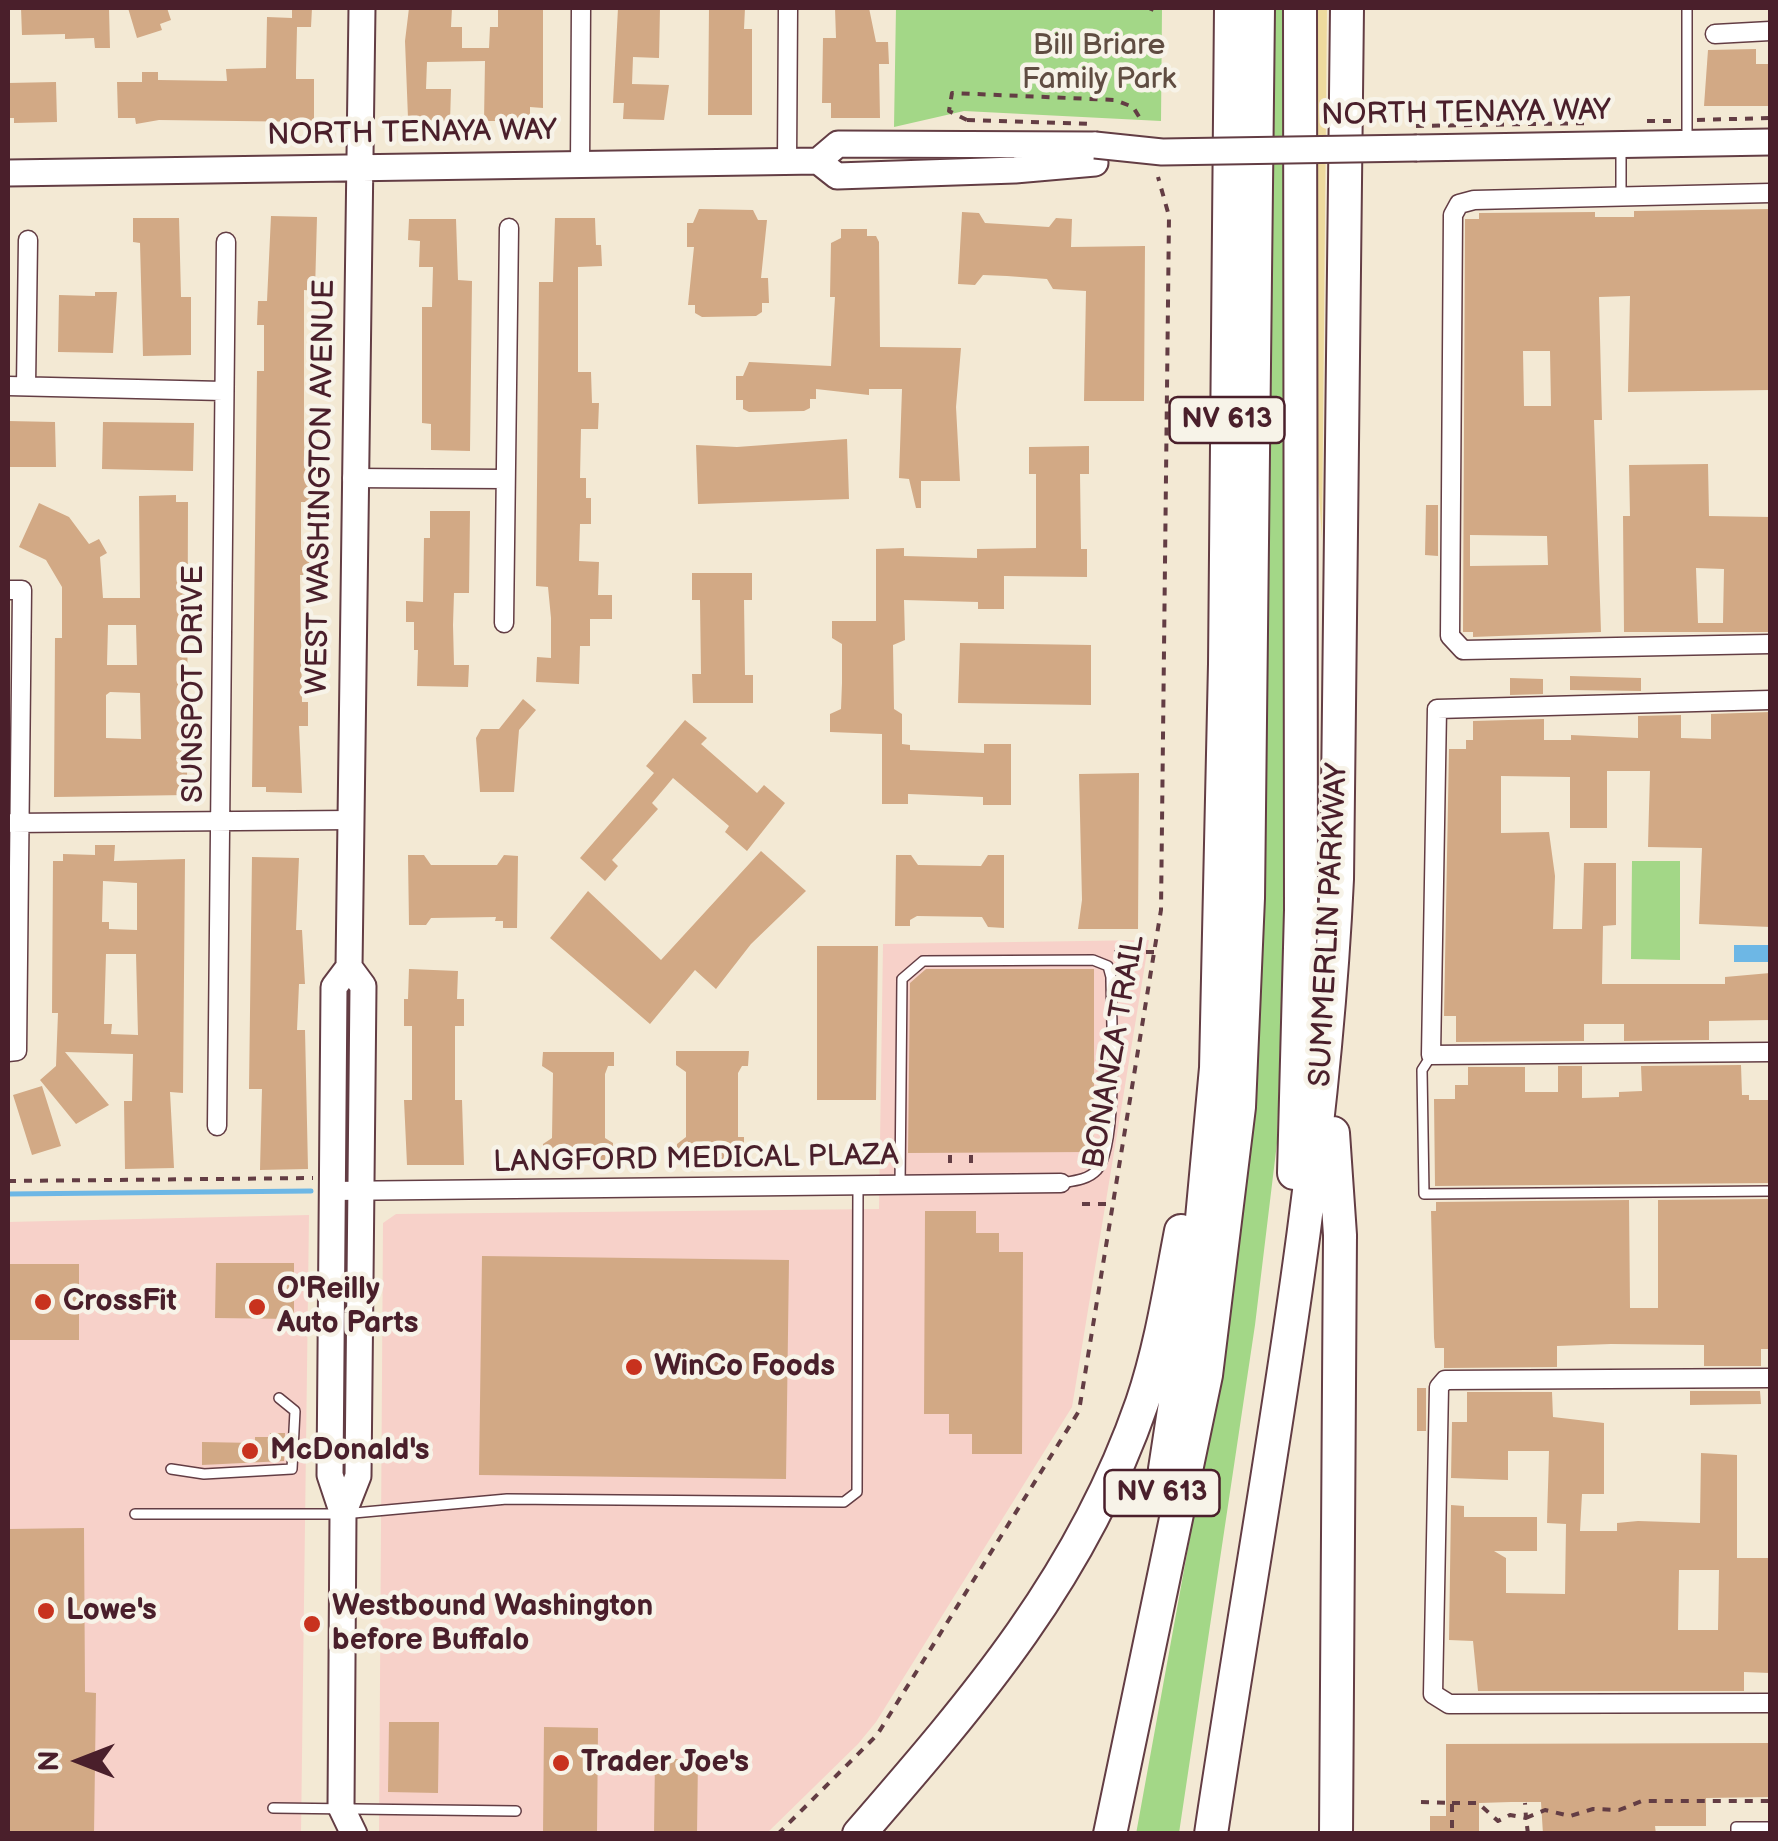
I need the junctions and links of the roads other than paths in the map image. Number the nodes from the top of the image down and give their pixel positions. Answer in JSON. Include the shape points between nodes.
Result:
{"nodes":[{"id":1,"x":362,"y":8,"type":"edge"},
{"id":2,"x":582,"y":8,"type":"edge"},
{"id":3,"x":788,"y":8,"type":"edge"},
{"id":4,"x":1230,"y":8,"type":"edge"},
{"id":5,"x":1258,"y":8,"type":"edge"},
{"id":6,"x":1300,"y":8,"type":"edge"},
{"id":7,"x":1346,"y":8,"type":"edge"},
{"id":8,"x":1354,"y":8,"type":"edge"},
{"id":9,"x":1687,"y":8,"type":"edge"},
{"id":10,"x":1770,"y":31,"type":"edge"},
{"id":11,"x":1715,"y":34,"type":"dead end"},
{"id":12,"x":1345,"y":92,"type":"junction"},
{"id":13,"x":1770,"y":142,"type":"edge"},
{"id":14,"x":1687,"y":143,"type":"junction"},
{"id":15,"x":1620,"y":144,"type":"junction"},
{"id":16,"x":1097,"y":145,"type":"junction"},
{"id":17,"x":1057,"y":146,"type":"junction"},
{"id":18,"x":788,"y":161,"type":"junction"},
{"id":19,"x":580,"y":164,"type":"junction"},
{"id":20,"x":360,"y":167,"type":"junction"},
{"id":21,"x":827,"y":168,"type":"junction"},
{"id":22,"x":8,"y":173,"type":"edge"},
{"id":23,"x":934,"y":174,"type":"junction"},
{"id":24,"x":1770,"y":194,"type":"edge"},
{"id":25,"x":1621,"y":197,"type":"junction"},
{"id":26,"x":509,"y":228,"type":"dead end"},
{"id":27,"x":28,"y":240,"type":"dead end"},
{"id":28,"x":226,"y":242,"type":"dead end"},
{"id":29,"x":16,"y":386,"type":"edge"},
{"id":30,"x":223,"y":391,"type":"junction"},
{"id":31,"x":352,"y":478,"type":"junction"},
{"id":32,"x":505,"y":478,"type":"junction"},
{"id":33,"x":15,"y":590,"type":"edge"},
{"id":34,"x":504,"y":623,"type":"dead end"},
{"id":35,"x":1770,"y":644,"type":"edge"},
{"id":36,"x":1770,"y":700,"type":"edge"},
{"id":37,"x":350,"y":820,"type":"junction"},
{"id":38,"x":13,"y":823,"type":"edge"},
{"id":39,"x":221,"y":823,"type":"junction"},
{"id":40,"x":349,"y":967,"type":"junction"},
{"id":41,"x":1327,"y":1046,"type":"junction"},
{"id":42,"x":1217,"y":1047,"type":"junction"},
{"id":43,"x":12,"y":1052,"type":"edge"},
{"id":44,"x":1770,"y":1052,"type":"edge"},
{"id":45,"x":1431,"y":1055,"type":"junction"},
{"id":46,"x":216,"y":1126,"type":"dead end"},
{"id":47,"x":325,"y":1184,"type":"junction"},
{"id":48,"x":1061,"y":1184,"type":"joint"},
{"id":49,"x":900,"y":1185,"type":"junction"},
{"id":50,"x":858,"y":1186,"type":"junction"},
{"id":51,"x":360,"y":1191,"type":"junction"},
{"id":52,"x":1770,"y":1191,"type":"edge"},
{"id":53,"x":1290,"y":1329,"type":"junction"},
{"id":54,"x":1770,"y":1378,"type":"edge"},
{"id":55,"x":279,"y":1398,"type":"dead end"},
{"id":56,"x":171,"y":1469,"type":"dead end"},
{"id":57,"x":134,"y":1514,"type":"dead end"},
{"id":58,"x":343,"y":1514,"type":"junction"},
{"id":59,"x":1770,"y":1703,"type":"edge"},
{"id":60,"x":273,"y":1808,"type":"dead end"},
{"id":61,"x":341,"y":1808,"type":"junction"},
{"id":62,"x":516,"y":1812,"type":"dead end"},
{"id":63,"x":1770,"y":1827,"type":"edge"},
{"id":64,"x":326,"y":1834,"type":"edge"},
{"id":65,"x":354,"y":1834,"type":"edge"},
{"id":66,"x":859,"y":1834,"type":"edge"},
{"id":67,"x":1109,"y":1834,"type":"edge"},
{"id":68,"x":1211,"y":1834,"type":"edge"},
{"id":69,"x":1336,"y":1834,"type":"edge"},
{"id":70,"x":1736,"y":1834,"type":"edge"}],
"edges":[{"from":1,"to":20,"type":"main road","name":"WEST WASHINGTON AVENUE"},
{"from":2,"to":19,"type":"street"},
{"from":3,"to":18,"type":"street"},
{"from":4,"to":42,"type":"highway","number":"NV 613"},
{"from":5,"to":67,"type":"highway","via":[[1248,898],[1239,1107],[1206,1375]]},
{"from":6,"to":53,"type":"highway","via":[[1301,910]]},
{"from":7,"to":12,"type":"highway","name":"SUMMERLIN PARKWAY","number":"NV 613"},
{"from":8,"to":12,"type":"highway"},
{"from":9,"to":14,"type":"lane"},
{"from":10,"to":11,"type":"street"},
{"from":12,"to":41,"type":"highway","name":"SUMMERLIN PARKWAY","number":"NV 613","via":[[1337,879]]},
{"from":13,"to":14,"type":"main road","name":"NORTH TENAYA WAY"},
{"from":14,"to":15,"type":"main road","name":"NORTH TENAYA WAY"},
{"from":15,"to":16,"type":"main road","name":"NORTH TENAYA WAY","bridge":true,"via":[[1410,137],[1158,153]]},
{"from":15,"to":25,"type":"lane"},
{"from":16,"to":17,"type":"main road","name":"NORTH TENAYA WAY"},
{"from":16,"to":23,"type":"main road","name":"NORTH TENAYA WAY"},
{"from":17,"to":21,"type":"main road","name":"NORTH TENAYA WAY","via":[[932,143],[923,156]]},
{"from":17,"to":23,"type":"main road","via":[[1017,157],[948,159]]},
{"from":18,"to":19,"type":"main road","name":"NORTH TENAYA WAY"},
{"from":18,"to":21,"type":"main road","name":"NORTH TENAYA WAY"},
{"from":19,"to":20,"type":"main road","name":"NORTH TENAYA WAY"},
{"from":20,"to":22,"type":"main road","name":"NORTH TENAYA WAY"},
{"from":20,"to":31,"type":"main road","name":"WEST WASHINGTON AVENUE"},
{"from":21,"to":23,"type":"main road","name":"NORTH TENAYA WAY"},
{"from":24,"to":25,"type":"street"},
{"from":25,"to":35,"type":"street","via":[[1474,200],[1452,215],[1450,636],[1463,650]]},
{"from":26,"to":32,"type":"street"},
{"from":27,"to":29,"type":"street"},
{"from":28,"to":30,"type":"street","name":"SUNSPOT DRIVE"},
{"from":29,"to":30,"type":"street"},
{"from":30,"to":39,"type":"street","name":"SUNSPOT DRIVE"},
{"from":31,"to":32,"type":"street"},
{"from":31,"to":37,"type":"main road","name":"WEST WASHINGTON AVENUE"},
{"from":32,"to":34,"type":"street"},
{"from":33,"to":38,"type":"street"},
{"from":36,"to":45,"type":"street","via":[[1436,709]]},
{"from":37,"to":39,"type":"street"},
{"from":37,"to":40,"type":"main road","name":"WEST WASHINGTON AVENUE"},
{"from":38,"to":39,"type":"street"},
{"from":38,"to":43,"type":"street"},
{"from":39,"to":46,"type":"street","name":"SUNSPOT DRIVE"},
{"from":40,"to":47,"type":"main road","name":"WEST WASHINGTON AVENUE","via":[[334,986]]},
{"from":40,"to":51,"type":"main road","name":"WEST WASHINGTON AVENUE","via":[[363,986]]},
{"from":41,"to":53,"type":"highway","name":"SUMMERLIN PARKWAY","number":"NV 613"},
{"from":41,"to":69,"type":"highway","via":[[1340,1235]]},
{"from":42,"to":66,"type":"highway","via":[[1157,1348],[1115,1472],[1028,1631]]},
{"from":42,"to":67,"type":"highway","number":"NV 613","via":[[1192,1302]]},
{"from":44,"to":45,"type":"street"},
{"from":45,"to":52,"type":"lane","via":[[1422,1070],[1424,1194]]},
{"from":47,"to":51,"type":"street","name":"LANGFORD MEDICAL PLAZA"},
{"from":47,"to":58,"type":"main road","name":"WEST WASHINGTON AVENUE","via":[[330,1476]]},
{"from":48,"to":49,"type":"street","name":"LANGFORD MEDICAL PLAZA"},
{"from":48,"to":49,"type":"lane","via":[[1099,1169],[1106,1150],[1111,978],[1108,966],[1093,960],[923,962],[910,969],[902,979]]},
{"from":49,"to":50,"type":"street","name":"LANGFORD MEDICAL PLAZA"},
{"from":50,"to":51,"type":"street","name":"LANGFORD MEDICAL PLAZA"},
{"from":50,"to":58,"type":"lane","via":[[857,1492],[844,1502],[507,1499]]},
{"from":51,"to":58,"type":"main road","name":"WEST WASHINGTON AVENUE","via":[[358,1476]]},
{"from":53,"to":68,"type":"highway","name":"SUMMERLIN PARKWAY","number":"NV 613"},
{"from":54,"to":59,"type":"street","via":[[1445,1380],[1439,1387],[1433,1694],[1449,1704]]},
{"from":55,"to":56,"type":"lane","via":[[296,1411],[292,1469]]},
{"from":57,"to":58,"type":"lane"},
{"from":58,"to":61,"type":"main road","name":"WEST WASHINGTON AVENUE"},
{"from":60,"to":61,"type":"lane"},
{"from":61,"to":62,"type":"lane"},
{"from":61,"to":64,"type":"main road","name":"WEST WASHINGTON AVENUE"},
{"from":61,"to":65,"type":"main road","name":"WEST WASHINGTON AVENUE"},
{"from":63,"to":70,"type":"lane","via":[[1736,1827]]}]}
